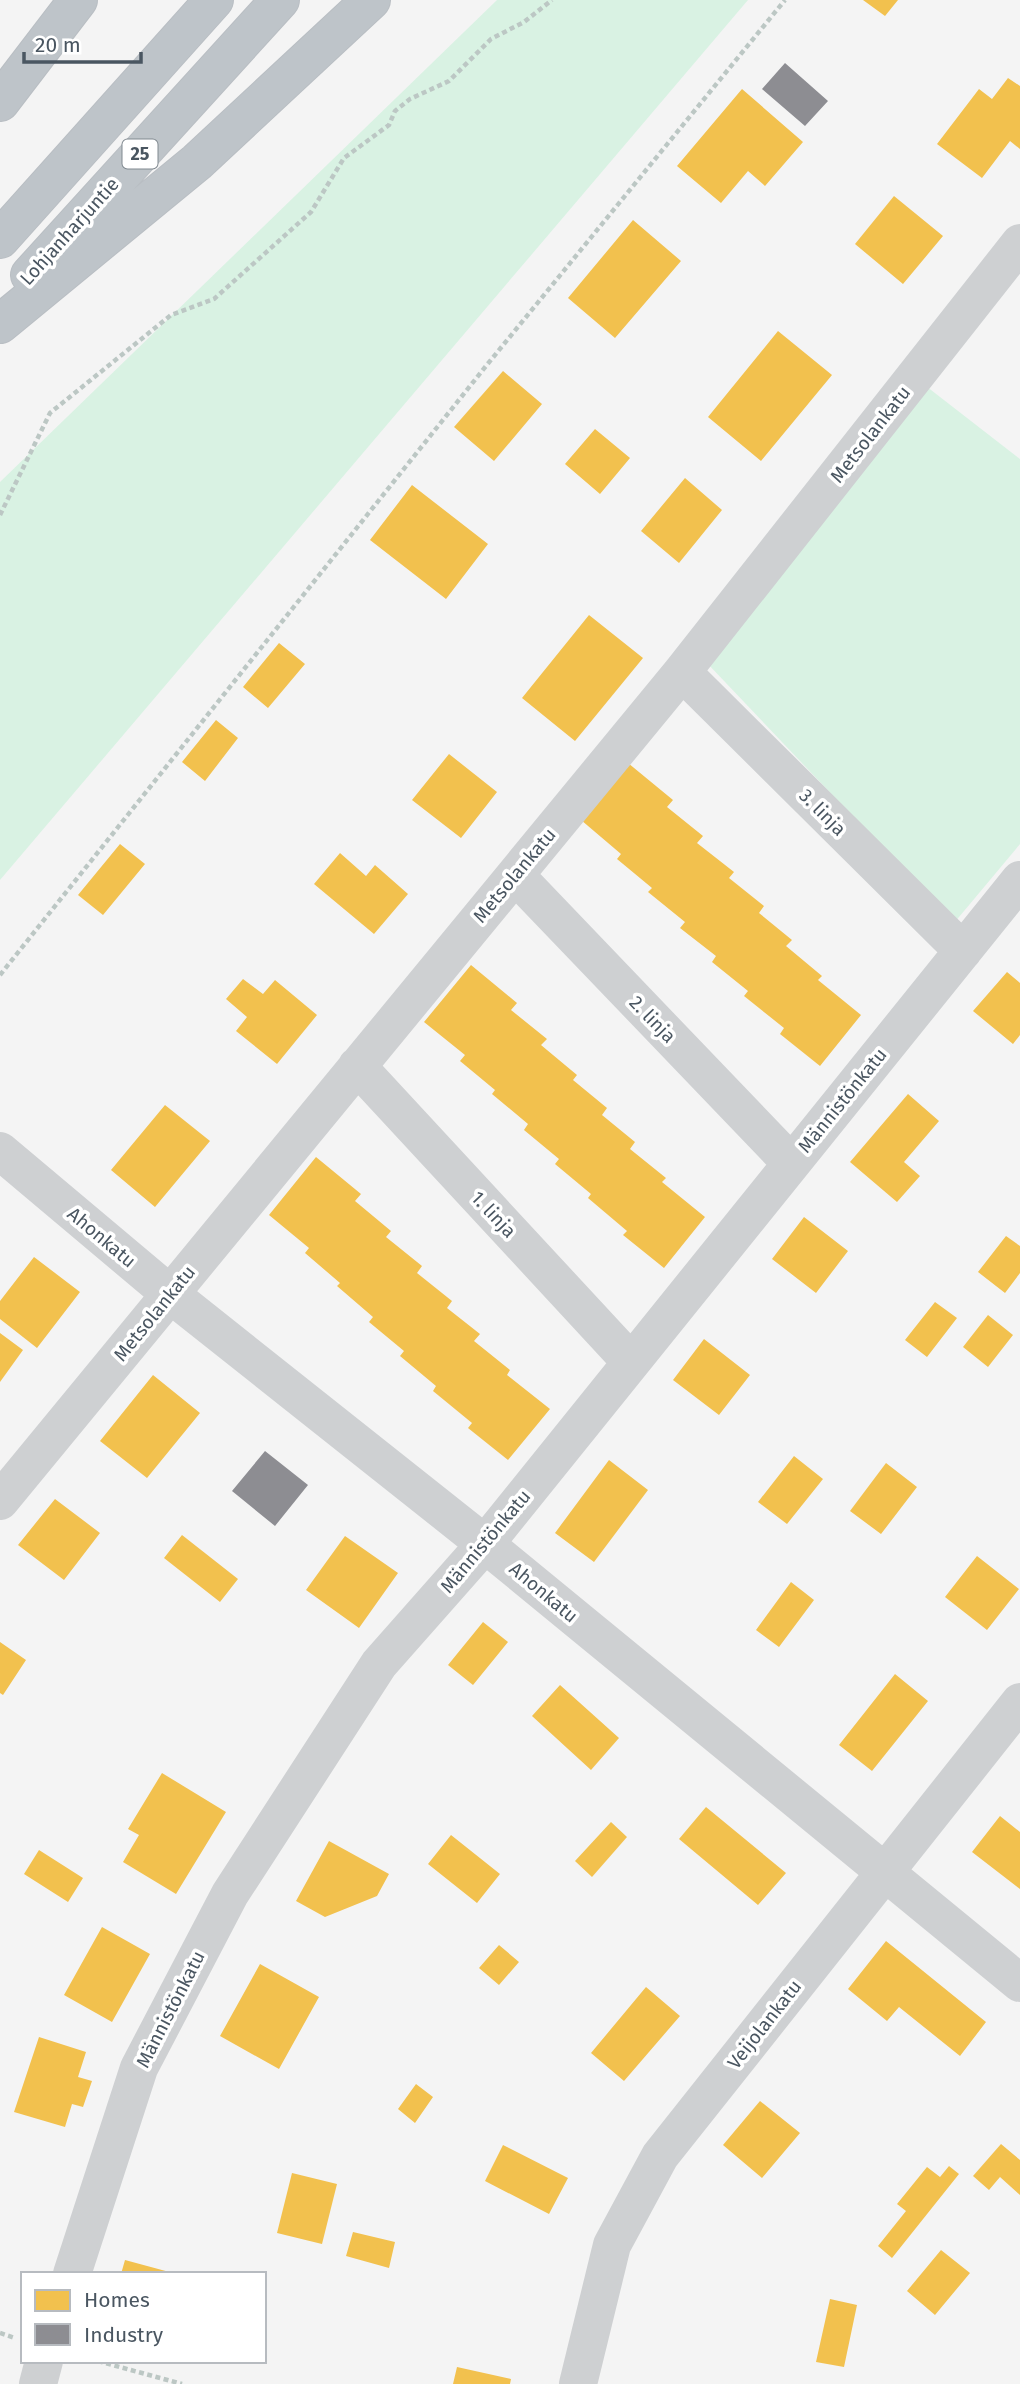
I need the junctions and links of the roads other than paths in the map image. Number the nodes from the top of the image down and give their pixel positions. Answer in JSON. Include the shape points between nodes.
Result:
{"nodes":[{"id":1,"x":78,"y":0,"type":"edge"},
{"id":2,"x":214,"y":0,"type":"edge"},
{"id":3,"x":280,"y":0,"type":"edge"},
{"id":4,"x":371,"y":0,"type":"edge"},
{"id":5,"x":0,"y":102,"type":"edge"},
{"id":6,"x":0,"y":239,"type":"edge"},
{"id":7,"x":1020,"y":243,"type":"edge"},
{"id":8,"x":0,"y":307,"type":"edge"},
{"id":9,"x":0,"y":324,"type":"edge"},
{"id":10,"x":682,"y":672,"type":"junction"},
{"id":11,"x":514,"y":875,"type":"junction"},
{"id":12,"x":1020,"y":880,"type":"edge"},
{"id":13,"x":963,"y":951,"type":"junction"},
{"id":14,"x":357,"y":1066,"type":"junction"},
{"id":15,"x":0,"y":1151,"type":"edge"},
{"id":16,"x":791,"y":1163,"type":"junction"},
{"id":17,"x":170,"y":1294,"type":"junction"},
{"id":18,"x":631,"y":1362,"type":"junction"},
{"id":19,"x":0,"y":1501,"type":"edge"},
{"id":20,"x":485,"y":1544,"type":"junction"},
{"id":21,"x":1020,"y":1702,"type":"edge"},
{"id":22,"x":883,"y":1872,"type":"junction"},
{"id":23,"x":1020,"y":1983,"type":"edge"},
{"id":24,"x":73,"y":2272,"type":"edge"},
{"id":25,"x":43,"y":2363,"type":"edge"},
{"id":26,"x":38,"y":2384,"type":"edge"},
{"id":27,"x":578,"y":2384,"type":"edge"}],
"edges":[{"from":1,"to":5,"type":"highway"},
{"from":2,"to":6,"type":"highway","number":"25"},
{"from":3,"to":8,"type":"highway","name":"Lohjanharjuntie","number":"25"},
{"from":4,"to":9,"type":"highway","via":[[197,162]]},
{"from":7,"to":10,"type":"street","name":"Metsolankatu"},
{"from":10,"to":11,"type":"street","name":"Metsolankatu"},
{"from":10,"to":13,"type":"street","name":"3. linja"},
{"from":11,"to":14,"type":"street","name":"Metsolankatu"},
{"from":11,"to":16,"type":"street","name":"2. linja"},
{"from":12,"to":13,"type":"street","name":"Männistönkatu"},
{"from":13,"to":16,"type":"street","name":"Männistönkatu"},
{"from":14,"to":17,"type":"street","name":"Metsolankatu"},
{"from":14,"to":18,"type":"street","name":"1. linja"},
{"from":15,"to":17,"type":"street","name":"Ahonkatu"},
{"from":16,"to":18,"type":"street","name":"Männistönkatu"},
{"from":17,"to":19,"type":"street","name":"Metsolankatu"},
{"from":17,"to":20,"type":"street","name":"Ahonkatu"},
{"from":18,"to":20,"type":"street","name":"Männistönkatu"},
{"from":20,"to":22,"type":"street","name":"Ahonkatu"},
{"from":20,"to":24,"type":"street","name":"Männistönkatu","via":[[379,1664],[230,1894],[139,2068]]},
{"from":21,"to":22,"type":"street","name":"Veijolankatu"},
{"from":22,"to":23,"type":"street","name":"Ahonkatu"},
{"from":22,"to":27,"type":"street","name":"Veijolankatu","via":[[660,2156],[612,2245]]},
{"from":25,"to":26,"type":"street"}]}
